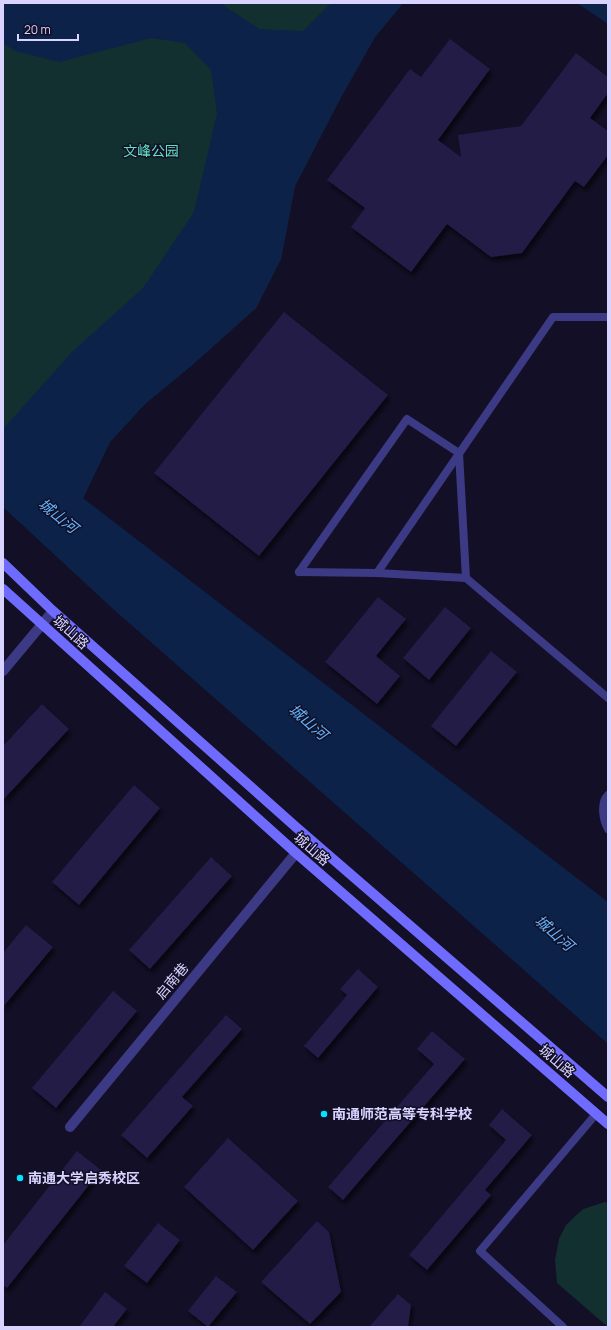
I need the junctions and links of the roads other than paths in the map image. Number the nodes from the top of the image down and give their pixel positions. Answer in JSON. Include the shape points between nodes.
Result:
{"nodes":[{"id":1,"x":608,"y":317,"type":"edge"},
{"id":2,"x":459,"y":453,"type":"junction"},
{"id":3,"x":3,"y":563,"type":"edge"},
{"id":4,"x":377,"y":573,"type":"junction"},
{"id":5,"x":466,"y":578,"type":"junction"},
{"id":6,"x":3,"y":589,"type":"edge"},
{"id":7,"x":53,"y":612,"type":"junction"},
{"id":8,"x":42,"y":625,"type":"junction"},
{"id":9,"x":3,"y":671,"type":"edge"},
{"id":10,"x":608,"y":698,"type":"edge"},
{"id":11,"x":608,"y":794,"type":"edge"},
{"id":12,"x":608,"y":829,"type":"edge"},
{"id":13,"x":296,"y":853,"type":"junction"},
{"id":14,"x":608,"y":1097,"type":"edge"},
{"id":15,"x":596,"y":1114,"type":"junction"},
{"id":16,"x":608,"y":1124,"type":"edge"},
{"id":17,"x":70,"y":1127,"type":"dead end"},
{"id":18,"x":563,"y":1327,"type":"edge"}],
"edges":[{"from":1,"to":2,"type":"lane","via":[[553,317]]},
{"from":2,"to":4,"type":"lane"},
{"from":2,"to":4,"type":"lane","via":[[407,419],[299,572]]},
{"from":2,"to":5,"type":"lane"},
{"from":3,"to":7,"type":"main road","name":"城山路"},
{"from":4,"to":5,"type":"lane"},
{"from":5,"to":10,"type":"lane"},
{"from":6,"to":8,"type":"main road","name":"城山路"},
{"from":7,"to":8,"type":"street"},
{"from":7,"to":14,"type":"main road","name":"城山路","via":[[297,828]]},
{"from":8,"to":9,"type":"street"},
{"from":8,"to":13,"type":"main road","name":"城山路"},
{"from":11,"to":12,"type":"lane","via":[[605,798],[603,820]]},
{"from":13,"to":15,"type":"main road","name":"城山路"},
{"from":13,"to":17,"type":"street","name":"启南巷"},
{"from":15,"to":16,"type":"main road","name":"城山路"},
{"from":15,"to":18,"type":"lane","via":[[480,1251]]}]}
